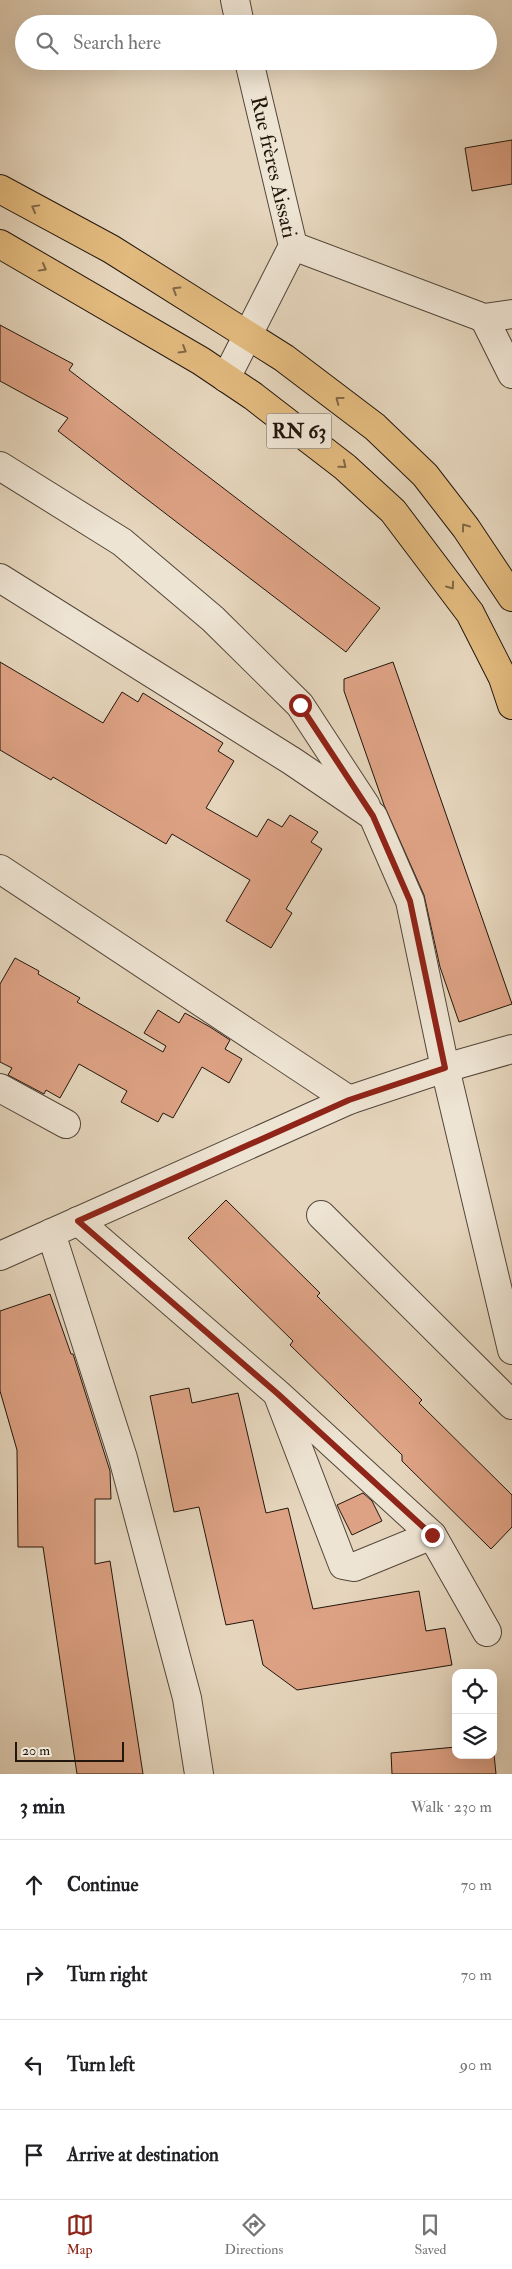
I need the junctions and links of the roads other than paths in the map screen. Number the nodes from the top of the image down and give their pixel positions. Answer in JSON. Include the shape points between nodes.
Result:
{"nodes":[{"id":1,"x":235,"y":0,"type":"edge"},
{"id":2,"x":238,"y":15,"type":"edge"},
{"id":3,"x":251,"y":70,"type":"edge"},
{"id":4,"x":0,"y":189,"type":"edge"},
{"id":5,"x":0,"y":244,"type":"edge"},
{"id":6,"x":293,"y":246,"type":"junction"},
{"id":7,"x":512,"y":314,"type":"edge"},
{"id":8,"x":484,"y":318,"type":"junction"},
{"id":9,"x":248,"y":335,"type":"junction"},
{"id":10,"x":512,"y":374,"type":"edge"},
{"id":11,"x":226,"y":378,"type":"junction"},
{"id":12,"x":0,"y":466,"type":"edge"},
{"id":13,"x":0,"y":578,"type":"edge"},
{"id":14,"x":512,"y":597,"type":"edge"},
{"id":15,"x":512,"y":705,"type":"edge"},
{"id":16,"x":373,"y":816,"type":"junction"},
{"id":17,"x":0,"y":869,"type":"edge"},
{"id":18,"x":512,"y":1049,"type":"edge"},
{"id":19,"x":445,"y":1068,"type":"junction"},
{"id":20,"x":0,"y":1088,"type":"edge"},
{"id":21,"x":349,"y":1100,"type":"junction"},
{"id":22,"x":66,"y":1124,"type":"dead end"},
{"id":23,"x":320,"y":1215,"type":"dead end"},
{"id":24,"x":78,"y":1221,"type":"junction"},
{"id":25,"x":51,"y":1233,"type":"junction"},
{"id":26,"x":0,"y":1256,"type":"edge"},
{"id":27,"x":512,"y":1350,"type":"edge"},
{"id":28,"x":278,"y":1394,"type":"junction"},
{"id":29,"x":512,"y":1406,"type":"edge"},
{"id":30,"x":432,"y":1535,"type":"junction"},
{"id":31,"x":487,"y":1632,"type":"dead end"},
{"id":32,"x":199,"y":1774,"type":"edge"}],
"edges":[{"from":1,"to":2,"type":"street"},
{"from":3,"to":6,"type":"street","name":"Rue frères Aissati"},
{"from":9,"to":4,"type":"main road","one_way":true,"via":[[110,249]]},
{"from":5,"to":11,"type":"main road","number":"RN 63","one_way":true},
{"from":6,"to":8,"type":"street"},
{"from":6,"to":9,"type":"street","name":"Rue frères Aissati"},
{"from":7,"to":8,"type":"street"},
{"from":8,"to":10,"type":"street"},
{"from":9,"to":11,"type":"street","name":"Rue frères Aissati"},
{"from":14,"to":9,"type":"main road","one_way":true,"via":[[466,528],[425,475],[375,427]]},
{"from":11,"to":15,"type":"main road","number":"RN 63","one_way":true,"via":[[345,467],[393,511],[470,613],[503,678]]},
{"from":12,"to":16,"type":"street","via":[[122,542],[213,619],[300,705]]},
{"from":13,"to":16,"type":"street","via":[[292,761]]},
{"from":16,"to":19,"type":"street","via":[[410,901]]},
{"from":17,"to":21,"type":"street"},
{"from":18,"to":19,"type":"street"},
{"from":19,"to":21,"type":"street"},
{"from":19,"to":27,"type":"street"},
{"from":20,"to":22,"type":"street"},
{"from":21,"to":24,"type":"street"},
{"from":23,"to":29,"type":"street"},
{"from":24,"to":25,"type":"street"},
{"from":24,"to":28,"type":"street"},
{"from":25,"to":26,"type":"street"},
{"from":25,"to":32,"type":"street","via":[[123,1458],[187,1698]]},
{"from":28,"to":30,"type":"street"},
{"from":28,"to":30,"type":"street","via":[[343,1565],[354,1567]]},
{"from":30,"to":31,"type":"street"}]}
